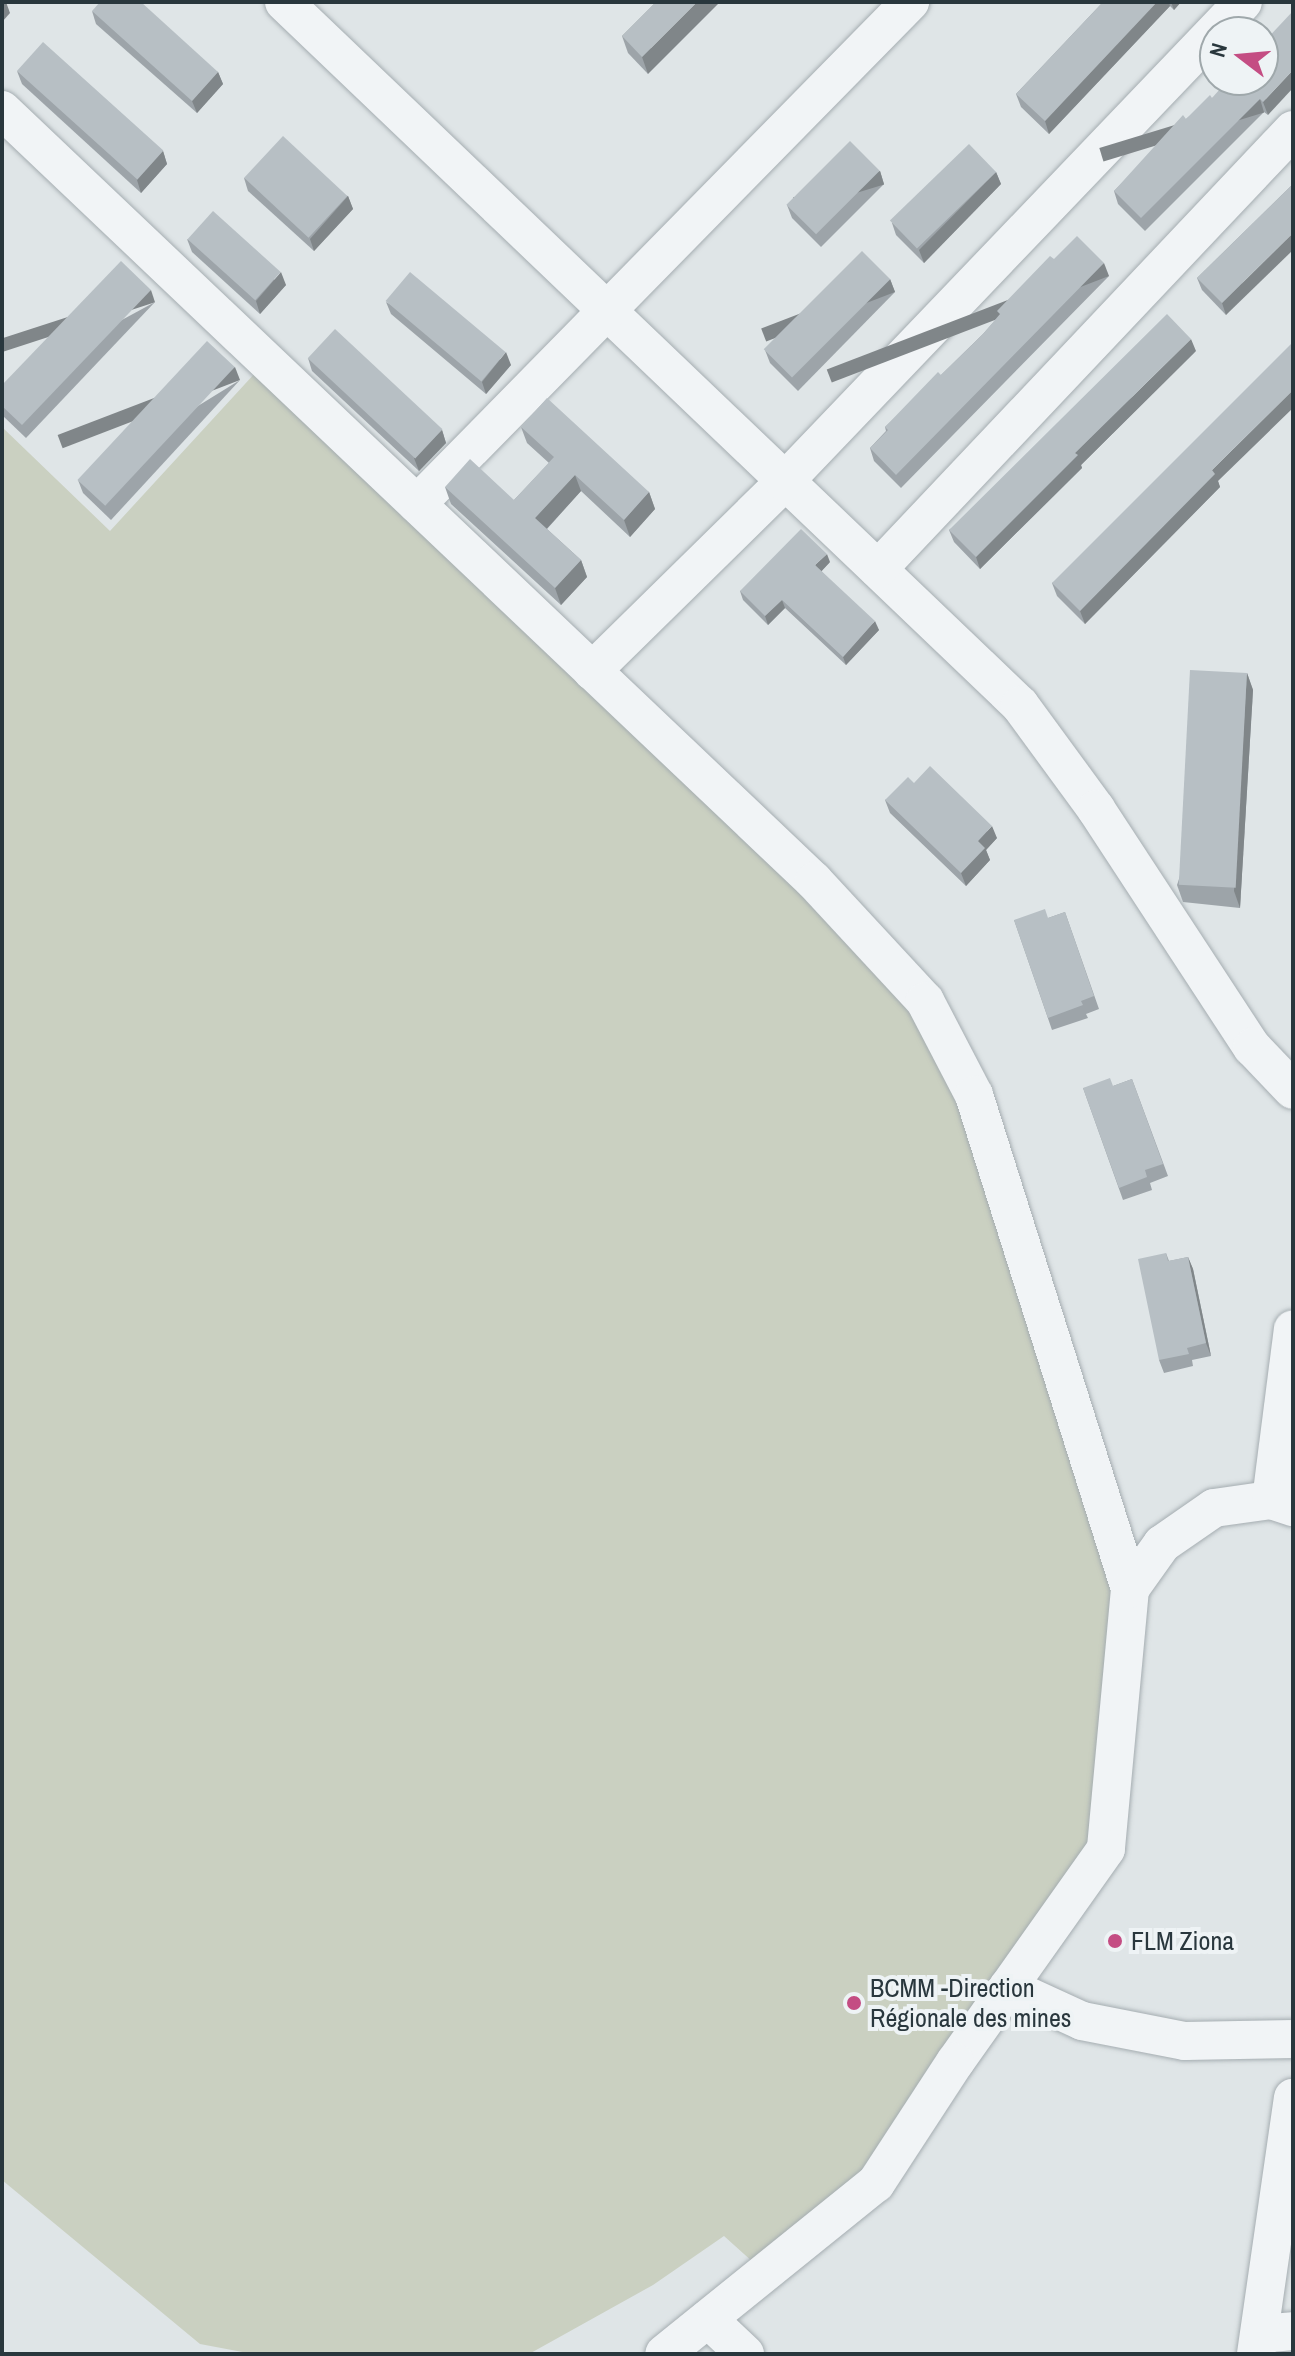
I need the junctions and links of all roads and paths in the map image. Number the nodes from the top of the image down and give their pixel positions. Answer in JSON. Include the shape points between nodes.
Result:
{"nodes":[{"id":1,"x":910,"y":2,"type":"edge"},
{"id":2,"x":1243,"y":2,"type":"edge"},
{"id":3,"x":302,"y":8,"type":"edge"},
{"id":4,"x":2,"y":110,"type":"edge"},
{"id":5,"x":1293,"y":130,"type":"edge"},
{"id":6,"x":605,"y":312,"type":"junction"},
{"id":7,"x":784,"y":482,"type":"junction"},
{"id":8,"x":417,"y":504,"type":"junction"},
{"id":9,"x":878,"y":569,"type":"junction"},
{"id":10,"x":592,"y":671,"type":"junction"},
{"id":11,"x":1293,"y":1090,"type":"edge"},
{"id":12,"x":1293,"y":1329,"type":"edge"},
{"id":13,"x":1282,"y":1504,"type":"edge"},
{"id":14,"x":1130,"y":1589,"type":"junction"},
{"id":15,"x":1008,"y":1987,"type":"junction"},
{"id":16,"x":1293,"y":2039,"type":"edge"},
{"id":17,"x":1293,"y":2098,"type":"edge"},
{"id":18,"x":708,"y":2319,"type":"junction"},
{"id":19,"x":1270,"y":2340,"type":"edge"},
{"id":20,"x":664,"y":2354,"type":"edge"},
{"id":21,"x":745,"y":2354,"type":"edge"}],
"edges":[{"from":1,"to":6,"type":"street"},
{"from":2,"to":7,"type":"street"},
{"from":3,"to":6,"type":"street"},
{"from":4,"to":8,"type":"street"},
{"from":5,"to":9,"type":"street"},
{"from":6,"to":7,"type":"street"},
{"from":6,"to":8,"type":"street"},
{"from":7,"to":9,"type":"street"},
{"from":7,"to":10,"type":"street"},
{"from":8,"to":10,"type":"street"},
{"from":9,"to":11,"type":"street","via":[[1020,705],[1096,809],[1252,1047]]},
{"from":10,"to":14,"type":"street","via":[[814,881],[925,1001],[974,1095]]},
{"from":12,"to":13,"type":"street"},
{"from":13,"to":14,"type":"street","via":[[1214,1508],[1162,1544]]},
{"from":14,"to":15,"type":"street","via":[[1106,1849]]},
{"from":15,"to":16,"type":"street","via":[[1082,2021],[1185,2041]]},
{"from":15,"to":18,"type":"street","via":[[876,2183]]},
{"from":17,"to":19,"type":"street"},
{"from":18,"to":20,"type":"street"},
{"from":18,"to":21,"type":"street"}]}
